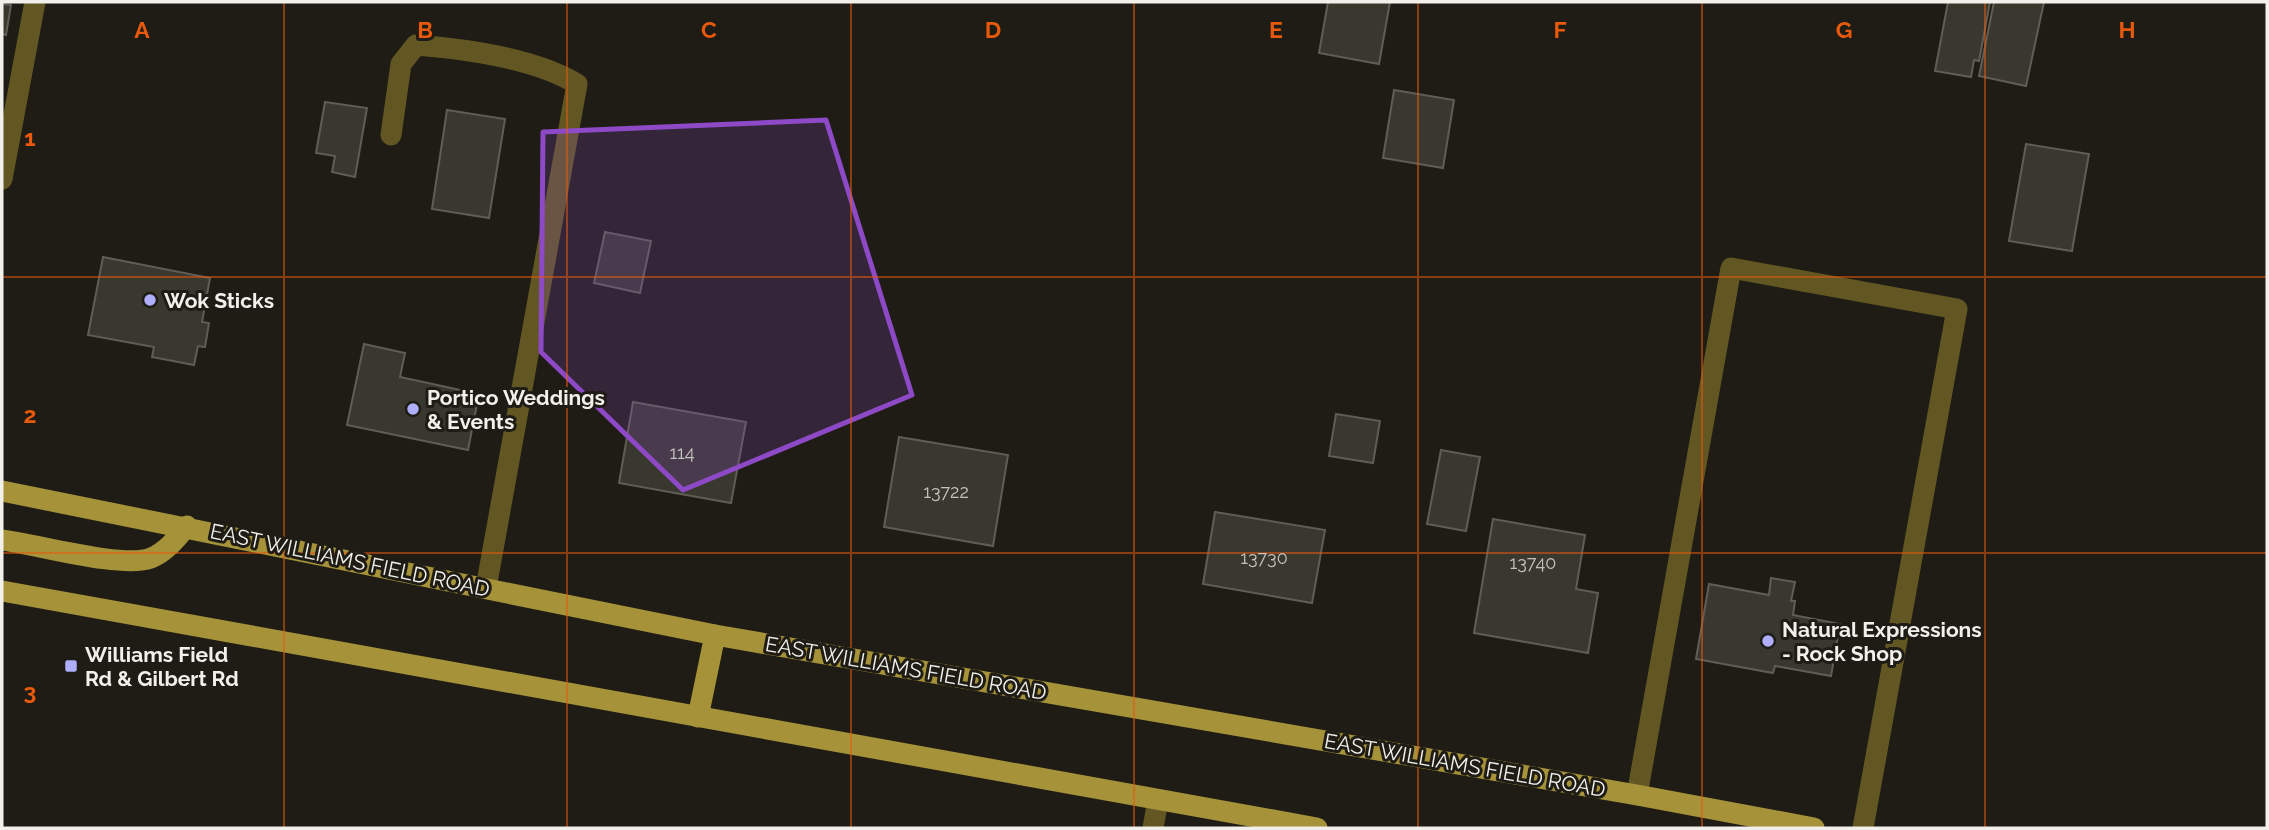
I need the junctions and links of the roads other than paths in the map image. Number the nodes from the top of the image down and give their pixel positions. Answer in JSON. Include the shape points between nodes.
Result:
{"nodes":[{"id":1,"x":35,"y":2,"type":"edge"},
{"id":2,"x":391,"y":135,"type":"dead end"},
{"id":3,"x":2,"y":179,"type":"edge"},
{"id":4,"x":2,"y":491,"type":"edge"},
{"id":5,"x":187,"y":526,"type":"junction"},
{"id":6,"x":2,"y":540,"type":"edge"},
{"id":7,"x":486,"y":588,"type":"junction"},
{"id":8,"x":2,"y":591,"type":"edge"},
{"id":9,"x":715,"y":635,"type":"junction"},
{"id":10,"x":698,"y":717,"type":"junction"},
{"id":11,"x":1637,"y":794,"type":"junction"},
{"id":12,"x":1158,"y":800,"type":"junction"},
{"id":13,"x":1746,"y":822,"type":"edge"},
{"id":14,"x":1153,"y":828,"type":"edge"},
{"id":15,"x":1317,"y":828,"type":"edge"},
{"id":16,"x":1814,"y":828,"type":"edge"},
{"id":17,"x":1863,"y":828,"type":"edge"}],
"edges":[{"from":1,"to":3,"type":"lane"},
{"from":2,"to":7,"type":"lane","via":[[401,64],[416,46],[527,64],[556,71],[577,84]]},
{"from":4,"to":5,"type":"main road","name":"EAST WILLIAMS FIELD ROAD"},
{"from":5,"to":6,"type":"main road","via":[[170,546],[150,559],[124,561]]},
{"from":5,"to":7,"type":"main road","name":"EAST WILLIAMS FIELD ROAD"},
{"from":7,"to":9,"type":"main road","name":"EAST WILLIAMS FIELD ROAD"},
{"from":8,"to":10,"type":"main road"},
{"from":9,"to":10,"type":"main road"},
{"from":9,"to":11,"type":"main road","name":"EAST WILLIAMS FIELD ROAD"},
{"from":10,"to":12,"type":"main road"},
{"from":11,"to":13,"type":"main road","name":"EAST WILLIAMS FIELD ROAD"},
{"from":11,"to":17,"type":"lane","via":[[1731,268],[1957,309]]},
{"from":12,"to":14,"type":"lane"},
{"from":12,"to":15,"type":"main road"},
{"from":13,"to":16,"type":"main road","name":"EAST WILLIAMS FIELD ROAD"}]}
